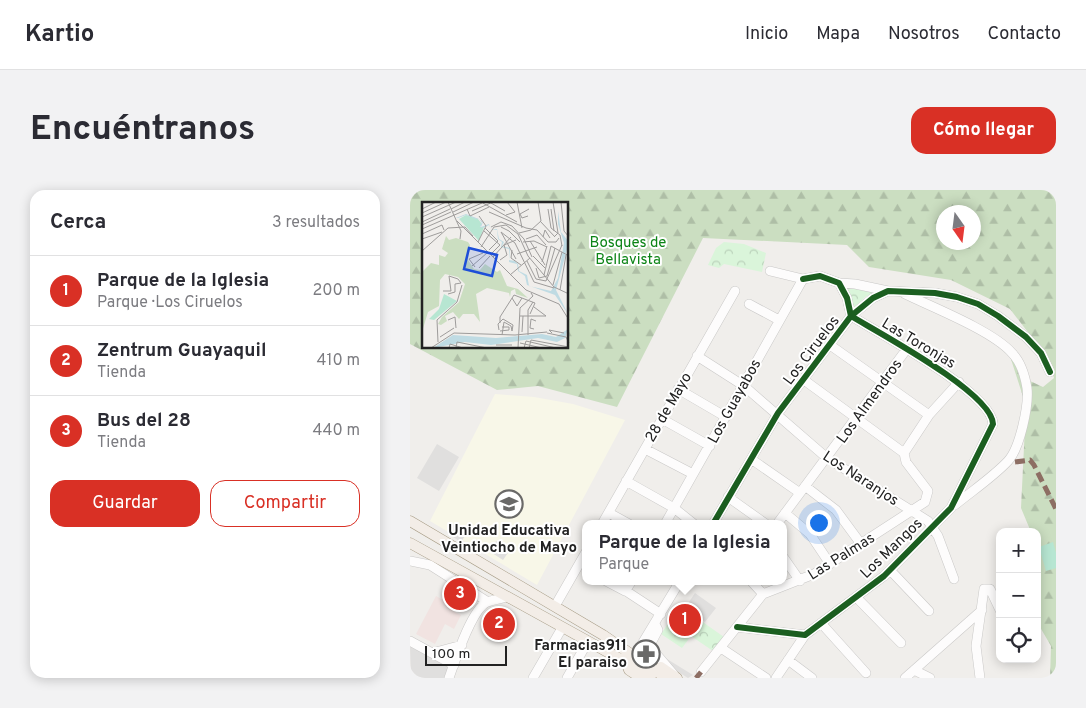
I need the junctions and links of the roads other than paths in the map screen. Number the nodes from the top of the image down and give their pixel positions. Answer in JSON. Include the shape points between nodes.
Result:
{"nodes":[{"id":1,"x":770,"y":271,"type":"dead end"},
{"id":2,"x":803,"y":279,"type":"junction"},
{"id":3,"x":839,"y":283,"type":"junction"},
{"id":4,"x":735,"y":291,"type":"dead end"},
{"id":5,"x":888,"y":291,"type":"junction"},
{"id":6,"x":901,"y":292,"type":"junction"},
{"id":7,"x":749,"y":304,"type":"dead end"},
{"id":8,"x":851,"y":316,"type":"junction"},
{"id":9,"x":779,"y":320,"type":"junction"},
{"id":10,"x":830,"y":345,"type":"junction"},
{"id":11,"x":906,"y":350,"type":"junction"},
{"id":12,"x":697,"y":356,"type":"junction"},
{"id":13,"x":1050,"y":372,"type":"dead end"},
{"id":14,"x":804,"y":380,"type":"junction"},
{"id":15,"x":884,"y":382,"type":"junction"},
{"id":16,"x":959,"y":382,"type":"junction"},
{"id":17,"x":744,"y":386,"type":"junction"},
{"id":18,"x":678,"y":388,"type":"junction"},
{"id":19,"x":778,"y":413,"type":"junction"},
{"id":20,"x":929,"y":415,"type":"junction"},
{"id":21,"x":726,"y":417,"type":"junction"},
{"id":22,"x":662,"y":419,"type":"junction"},
{"id":23,"x":856,"y":419,"type":"junction"},
{"id":24,"x":992,"y":428,"type":"joint"},
{"id":25,"x":710,"y":446,"type":"junction"},
{"id":26,"x":645,"y":449,"type":"junction"},
{"id":27,"x":904,"y":452,"type":"junction"},
{"id":28,"x":827,"y":458,"type":"junction"},
{"id":29,"x":751,"y":459,"type":"junction"},
{"id":30,"x":693,"y":474,"type":"junction"},
{"id":31,"x":626,"y":481,"type":"junction"},
{"id":32,"x":802,"y":490,"type":"junction"},
{"id":33,"x":728,"y":497,"type":"junction"},
{"id":34,"x":674,"y":508,"type":"junction"},
{"id":35,"x":951,"y":508,"type":"junction"},
{"id":36,"x":912,"y":510,"type":"junction"},
{"id":37,"x":609,"y":512,"type":"junction"},
{"id":38,"x":785,"y":513,"type":"junction"},
{"id":39,"x":604,"y":520,"type":"edge"},
{"id":40,"x":622,"y":520,"type":"edge"},
{"id":41,"x":667,"y":520,"type":"edge"},
{"id":42,"x":689,"y":520,"type":"edge"},
{"id":43,"x":715,"y":520,"type":"edge"},
{"id":44,"x":760,"y":520,"type":"edge"},
{"id":45,"x":781,"y":520,"type":"edge"},
{"id":46,"x":410,"y":521,"type":"edge"},
{"id":47,"x":933,"y":526,"type":"junction"},
{"id":48,"x":410,"y":543,"type":"edge"},
{"id":49,"x":861,"y":544,"type":"junction"},
{"id":50,"x":410,"y":561,"type":"edge"},
{"id":51,"x":787,"y":562,"type":"edge"},
{"id":52,"x":830,"y":564,"type":"junction"},
{"id":53,"x":582,"y":568,"type":"edge"},
{"id":54,"x":890,"y":570,"type":"junction"},
{"id":55,"x":954,"y":579,"type":"dead end"},
{"id":56,"x":800,"y":581,"type":"junction"},
{"id":57,"x":614,"y":585,"type":"edge"},
{"id":58,"x":630,"y":585,"type":"edge"},
{"id":59,"x":678,"y":585,"type":"edge"},
{"id":60,"x":755,"y":585,"type":"edge"},
{"id":61,"x":626,"y":591,"type":"junction"},
{"id":62,"x":763,"y":594,"type":"junction"},
{"id":63,"x":506,"y":597,"type":"junction"},
{"id":64,"x":856,"y":597,"type":"junction"},
{"id":65,"x":488,"y":602,"type":"junction"},
{"id":66,"x":996,"y":602,"type":"edge"},
{"id":67,"x":555,"y":606,"type":"junction"},
{"id":68,"x":982,"y":610,"type":"junction"},
{"id":69,"x":929,"y":611,"type":"dead end"},
{"id":70,"x":661,"y":614,"type":"junction"},
{"id":71,"x":821,"y":622,"type":"junction"},
{"id":72,"x":655,"y":624,"type":"junction"},
{"id":73,"x":738,"y":627,"type":"junction"},
{"id":74,"x":562,"y":628,"type":"junction"},
{"id":75,"x":805,"y":635,"type":"junction"},
{"id":76,"x":410,"y":641,"type":"edge"},
{"id":77,"x":587,"y":642,"type":"junction"},
{"id":78,"x":901,"y":644,"type":"dead end"},
{"id":79,"x":462,"y":645,"type":"junction"},
{"id":80,"x":721,"y":648,"type":"junction"},
{"id":81,"x":432,"y":653,"type":"junction"},
{"id":82,"x":637,"y":659,"type":"junction"},
{"id":83,"x":788,"y":660,"type":"junction"},
{"id":84,"x":626,"y":661,"type":"junction"},
{"id":85,"x":454,"y":665,"type":"junction"},
{"id":86,"x":914,"y":670,"type":"junction"},
{"id":87,"x":701,"y":672,"type":"dead end"},
{"id":88,"x":866,"y":673,"type":"dead end"},
{"id":89,"x":449,"y":678,"type":"edge"},
{"id":90,"x":533,"y":678,"type":"edge"},
{"id":91,"x":567,"y":678,"type":"edge"},
{"id":92,"x":641,"y":678,"type":"edge"},
{"id":93,"x":654,"y":678,"type":"edge"},
{"id":94,"x":673,"y":678,"type":"edge"},
{"id":95,"x":766,"y":678,"type":"edge"},
{"id":96,"x":776,"y":678,"type":"edge"},
{"id":97,"x":812,"y":678,"type":"edge"},
{"id":98,"x":904,"y":678,"type":"edge"},
{"id":99,"x":930,"y":678,"type":"edge"},
{"id":100,"x":980,"y":678,"type":"edge"}],
"edges":[{"from":1,"to":2,"type":"street"},
{"from":2,"to":3,"type":"street","via":[[820,276]]},
{"from":2,"to":9,"type":"street","name":"Los Guayabos"},
{"from":3,"to":5,"type":"street"},
{"from":3,"to":8,"type":"street"},
{"from":4,"to":12,"type":"street","name":"28 de Mayo"},
{"from":5,"to":6,"type":"street"},
{"from":5,"to":8,"type":"street","name":"Los Ciruelos","via":[[861,306]]},
{"from":6,"to":13,"type":"street","via":[[946,294],[984,308],[1026,337],[1041,353]]},
{"from":6,"to":35,"type":"street","via":[[1003,345],[1018,361],[1027,388],[1016,451]]},
{"from":7,"to":9,"type":"street"},
{"from":8,"to":10,"type":"street","name":"Los Ciruelos"},
{"from":8,"to":11,"type":"street","name":"Las Toronjas"},
{"from":9,"to":17,"type":"street","name":"Los Guayabos"},
{"from":10,"to":14,"type":"street","name":"Los Ciruelos"},
{"from":10,"to":15,"type":"street"},
{"from":11,"to":15,"type":"street","name":"Los Almendros"},
{"from":11,"to":16,"type":"street","name":"Las Toronjas"},
{"from":12,"to":17,"type":"street","name":"Los Naranjos"},
{"from":12,"to":18,"type":"street","name":"28 de Mayo"},
{"from":14,"to":19,"type":"street","name":"Los Ciruelos"},
{"from":14,"to":23,"type":"street"},
{"from":15,"to":20,"type":"street"},
{"from":15,"to":23,"type":"street","name":"Los Almendros"},
{"from":16,"to":20,"type":"street"},
{"from":16,"to":24,"type":"street","name":"Las Toronjas","via":[[992,414]]},
{"from":17,"to":19,"type":"street","name":"Los Naranjos"},
{"from":17,"to":21,"type":"street","name":"Los Guayabos"},
{"from":18,"to":21,"type":"street"},
{"from":18,"to":22,"type":"street","name":"28 de Mayo"},
{"from":19,"to":28,"type":"street","name":"Los Naranjos"},
{"from":19,"to":29,"type":"street","name":"Los Ciruelos"},
{"from":20,"to":27,"type":"street"},
{"from":21,"to":25,"type":"street","name":"Los Guayabos"},
{"from":22,"to":25,"type":"street"},
{"from":22,"to":26,"type":"street","name":"28 de Mayo"},
{"from":23,"to":27,"type":"street"},
{"from":23,"to":28,"type":"street","name":"Los Almendros"},
{"from":24,"to":35,"type":"street","name":"Los Mangos"},
{"from":25,"to":30,"type":"street","name":"Los Guayabos"},
{"from":26,"to":30,"type":"street"},
{"from":26,"to":31,"type":"street","name":"28 de Mayo"},
{"from":27,"to":36,"type":"street","name":"Las Palmas","via":[[906,462],[928,491],[924,502]]},
{"from":28,"to":32,"type":"street","name":"Los Almendros"},
{"from":28,"to":36,"type":"street","name":"Los Naranjos"},
{"from":29,"to":32,"type":"street"},
{"from":29,"to":33,"type":"street","name":"Los Ciruelos"},
{"from":30,"to":34,"type":"street","name":"Los Guayabos"},
{"from":31,"to":34,"type":"street"},
{"from":31,"to":37,"type":"street","name":"28 de Mayo"},
{"from":32,"to":38,"type":"street","name":"Los Almendros"},
{"from":32,"to":49,"type":"street","via":[[836,510]]},
{"from":33,"to":43,"type":"street","name":"Los Ciruelos"},
{"from":33,"to":44,"type":"street"},
{"from":34,"to":41,"type":"street","name":"Los Guayabos"},
{"from":34,"to":42,"type":"street"},
{"from":35,"to":47,"type":"street","name":"Los Mangos"},
{"from":36,"to":47,"type":"street","name":"Los Naranjos"},
{"from":36,"to":49,"type":"street","name":"Las Palmas"},
{"from":37,"to":39,"type":"street","name":"28 de Mayo"},
{"from":37,"to":40,"type":"street"},
{"from":38,"to":45,"type":"street","name":"Los Almendros"},
{"from":38,"to":52,"type":"street","via":[[810,534]]},
{"from":46,"to":67,"type":"main road"},
{"from":47,"to":54,"type":"street","name":"Los Mangos"},
{"from":47,"to":55,"type":"street"},
{"from":48,"to":63,"type":"main road"},
{"from":49,"to":52,"type":"street","name":"Las Palmas"},
{"from":50,"to":65,"type":"street","via":[[430,565]]},
{"from":51,"to":56,"type":"street"},
{"from":52,"to":56,"type":"street","name":"Las Palmas"},
{"from":53,"to":67,"type":"street"},
{"from":54,"to":64,"type":"street","name":"Los Mangos"},
{"from":54,"to":69,"type":"street"},
{"from":56,"to":62,"type":"street","name":"Las Palmas"},
{"from":57,"to":61,"type":"street"},
{"from":58,"to":61,"type":"street"},
{"from":59,"to":70,"type":"street"},
{"from":60,"to":62,"type":"street"},
{"from":61,"to":70,"type":"street"},
{"from":62,"to":73,"type":"street"},
{"from":63,"to":65,"type":"street"},
{"from":63,"to":74,"type":"main road"},
{"from":64,"to":71,"type":"street","name":"Los Mangos"},
{"from":64,"to":78,"type":"street"},
{"from":65,"to":79,"type":"street","via":[[481,607]]},
{"from":66,"to":68,"type":"street","via":[[987,588],[983,592]]},
{"from":67,"to":82,"type":"main road"},
{"from":68,"to":86,"type":"street"},
{"from":68,"to":100,"type":"street","via":[[976,646]]},
{"from":70,"to":72,"type":"street"},
{"from":71,"to":75,"type":"street","name":"Los Mangos"},
{"from":71,"to":88,"type":"street"},
{"from":72,"to":82,"type":"street"},
{"from":72,"to":94,"type":"street","via":[[658,631],[652,648]]},
{"from":73,"to":75,"type":"street"},
{"from":73,"to":80,"type":"street"},
{"from":74,"to":77,"type":"main road"},
{"from":74,"to":90,"type":"street"},
{"from":75,"to":83,"type":"street","name":"Los Mangos"},
{"from":76,"to":81,"type":"street"},
{"from":77,"to":84,"type":"main road"},
{"from":77,"to":91,"type":"street"},
{"from":79,"to":81,"type":"street"},
{"from":79,"to":85,"type":"street"},
{"from":80,"to":87,"type":"street"},
{"from":80,"to":95,"type":"street"},
{"from":81,"to":85,"type":"street"},
{"from":82,"to":84,"type":"main road"},
{"from":82,"to":93,"type":"main road"},
{"from":82,"to":94,"type":"main road"},
{"from":83,"to":96,"type":"street","name":"Los Mangos"},
{"from":83,"to":97,"type":"street"},
{"from":84,"to":92,"type":"main road","via":[[629,670]]},
{"from":85,"to":89,"type":"street"},
{"from":86,"to":98,"type":"street"},
{"from":86,"to":99,"type":"street"}]}
